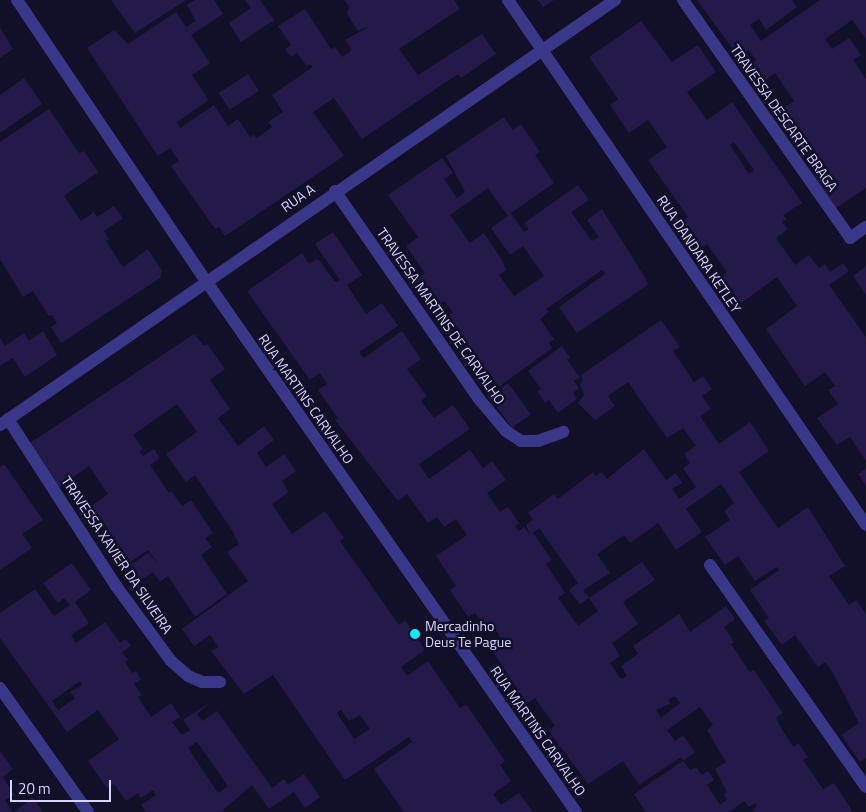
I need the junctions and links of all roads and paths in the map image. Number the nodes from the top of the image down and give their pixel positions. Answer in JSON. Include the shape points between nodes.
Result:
{"nodes":[{"id":1,"x":17,"y":0,"type":"edge"},
{"id":2,"x":508,"y":0,"type":"edge"},
{"id":3,"x":615,"y":0,"type":"edge"},
{"id":4,"x":683,"y":0,"type":"edge"},
{"id":5,"x":542,"y":51,"type":"junction"},
{"id":6,"x":335,"y":191,"type":"junction"},
{"id":7,"x":866,"y":226,"type":"edge"},
{"id":8,"x":206,"y":281,"type":"junction"},
{"id":9,"x":4,"y":422,"type":"edge"},
{"id":10,"x":563,"y":432,"type":"dead end"},
{"id":11,"x":866,"y":525,"type":"edge"},
{"id":12,"x":710,"y":565,"type":"dead end"},
{"id":13,"x":220,"y":682,"type":"dead end"},
{"id":14,"x":0,"y":688,"type":"edge"},
{"id":15,"x":866,"y":787,"type":"edge"},
{"id":16,"x":88,"y":812,"type":"edge"},
{"id":17,"x":576,"y":812,"type":"edge"}],
"edges":[{"from":1,"to":8,"type":"street","name":"RUA MARTINS CARVALHO"},
{"from":2,"to":5,"type":"street","name":"RUA DANDARA KETLEY"},
{"from":3,"to":5,"type":"street","name":"RUA A"},
{"from":4,"to":7,"type":"street","name":"TRAVESSA DESCARTE BRAGA","via":[[850,238]]},
{"from":5,"to":6,"type":"street","name":"RUA A"},
{"from":5,"to":11,"type":"street","name":"RUA DANDARA KETLEY"},
{"from":6,"to":8,"type":"street","name":"RUA A"},
{"from":6,"to":10,"type":"street","name":"TRAVESSA MARTINS DE CARVALHO","via":[[478,400],[506,431],[521,441],[538,441]]},
{"from":8,"to":9,"type":"street","name":"RUA A"},
{"from":8,"to":17,"type":"street","name":"RUA MARTINS CARVALHO"},
{"from":9,"to":13,"type":"street","name":"TRAVESSA XAVIER DA SILVEIRA","via":[[170,661],[195,679]]},
{"from":12,"to":15,"type":"street"},
{"from":14,"to":16,"type":"street"}]}
